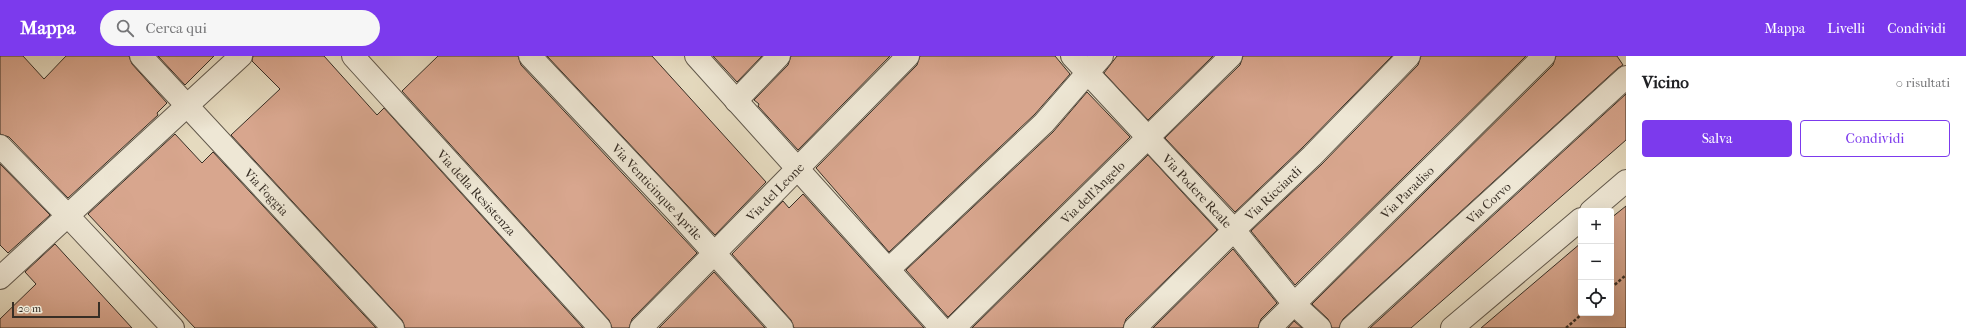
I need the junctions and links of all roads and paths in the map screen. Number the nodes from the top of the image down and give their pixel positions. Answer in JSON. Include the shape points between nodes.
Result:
{"nodes":[{"id":1,"x":141,"y":56,"type":"edge"},
{"id":2,"x":242,"y":56,"type":"edge"},
{"id":3,"x":353,"y":56,"type":"edge"},
{"id":4,"x":530,"y":56,"type":"edge"},
{"id":5,"x":696,"y":56,"type":"edge"},
{"id":6,"x":779,"y":56,"type":"edge"},
{"id":7,"x":908,"y":56,"type":"edge"},
{"id":8,"x":1072,"y":56,"type":"edge"},
{"id":9,"x":1102,"y":56,"type":"edge"},
{"id":10,"x":1231,"y":56,"type":"edge"},
{"id":11,"x":1409,"y":56,"type":"edge"},
{"id":12,"x":1544,"y":56,"type":"edge"},
{"id":13,"x":1087,"y":73,"type":"junction"},
{"id":14,"x":1626,"y":77,"type":"edge"},
{"id":15,"x":736,"y":101,"type":"junction"},
{"id":16,"x":187,"y":107,"type":"junction"},
{"id":17,"x":1147,"y":138,"type":"junction"},
{"id":18,"x":0,"y":146,"type":"edge"},
{"id":19,"x":799,"y":168,"type":"junction"},
{"id":20,"x":1626,"y":181,"type":"edge"},
{"id":21,"x":1594,"y":208,"type":"edge"},
{"id":22,"x":68,"y":216,"type":"junction"},
{"id":23,"x":1578,"y":222,"type":"edge"},
{"id":24,"x":1234,"y":230,"type":"junction"},
{"id":25,"x":715,"y":254,"type":"junction"},
{"id":26,"x":889,"y":269,"type":"junction"},
{"id":27,"x":1626,"y":275,"type":"edge"},
{"id":28,"x":0,"y":278,"type":"edge"},
{"id":29,"x":1614,"y":285,"type":"edge"},
{"id":30,"x":1294,"y":304,"type":"junction"},
{"id":31,"x":1580,"y":316,"type":"edge"},
{"id":32,"x":173,"y":328,"type":"edge"},
{"id":33,"x":393,"y":328,"type":"edge"},
{"id":34,"x":600,"y":328,"type":"edge"},
{"id":35,"x":641,"y":328,"type":"edge"},
{"id":36,"x":782,"y":328,"type":"edge"},
{"id":37,"x":941,"y":328,"type":"edge"},
{"id":38,"x":954,"y":328,"type":"edge"},
{"id":39,"x":1135,"y":328,"type":"edge"},
{"id":40,"x":1270,"y":328,"type":"edge"},
{"id":41,"x":1320,"y":328,"type":"edge"},
{"id":42,"x":1351,"y":328,"type":"edge"},
{"id":43,"x":1452,"y":328,"type":"edge"},
{"id":44,"x":1566,"y":328,"type":"edge"}],
"edges":[{"from":1,"to":16,"type":"street","name":"Via Foggia"},
{"from":2,"to":16,"type":"street"},
{"from":3,"to":34,"type":"street","name":"Via della Resistenza"},
{"from":4,"to":25,"type":"street","name":"Via Venticinque Aprile"},
{"from":5,"to":15,"type":"street"},
{"from":6,"to":15,"type":"street"},
{"from":7,"to":19,"type":"street","name":"Via del Leone"},
{"from":8,"to":13,"type":"street","name":"Via Podere Reale"},
{"from":9,"to":13,"type":"street"},
{"from":10,"to":17,"type":"street","name":"Via dell'Angelo"},
{"from":11,"to":24,"type":"street","name":"Via Ricciardi","via":[[1312,156]]},
{"from":12,"to":30,"type":"street","name":"Via Paradiso"},
{"from":13,"to":17,"type":"street","name":"Via Podere Reale"},
{"from":13,"to":26,"type":"street","via":[[1044,123]]},
{"from":14,"to":42,"type":"street","name":"Via Corvo"},
{"from":15,"to":19,"type":"street"},
{"from":16,"to":22,"type":"street"},
{"from":16,"to":33,"type":"street","name":"Via Foggia"},
{"from":17,"to":24,"type":"street","name":"Via Podere Reale"},
{"from":17,"to":38,"type":"street","name":"Via dell'Angelo"},
{"from":18,"to":22,"type":"street"},
{"from":19,"to":25,"type":"street","name":"Via del Leone"},
{"from":19,"to":26,"type":"street"},
{"from":20,"to":21,"type":"street"},
{"from":22,"to":28,"type":"street"},
{"from":22,"to":32,"type":"street"},
{"from":23,"to":43,"type":"street"},
{"from":24,"to":30,"type":"street","name":"Via Podere Reale"},
{"from":24,"to":39,"type":"street","name":"Via Ricciardi"},
{"from":25,"to":35,"type":"street","name":"Via del Leone"},
{"from":25,"to":36,"type":"street","name":"Via Venticinque Aprile"},
{"from":26,"to":37,"type":"street"},
{"from":27,"to":29,"type":"path"},
{"from":30,"to":40,"type":"street","name":"Via Paradiso"},
{"from":30,"to":41,"type":"street","name":"Via Podere Reale"},
{"from":31,"to":44,"type":"path"}]}
